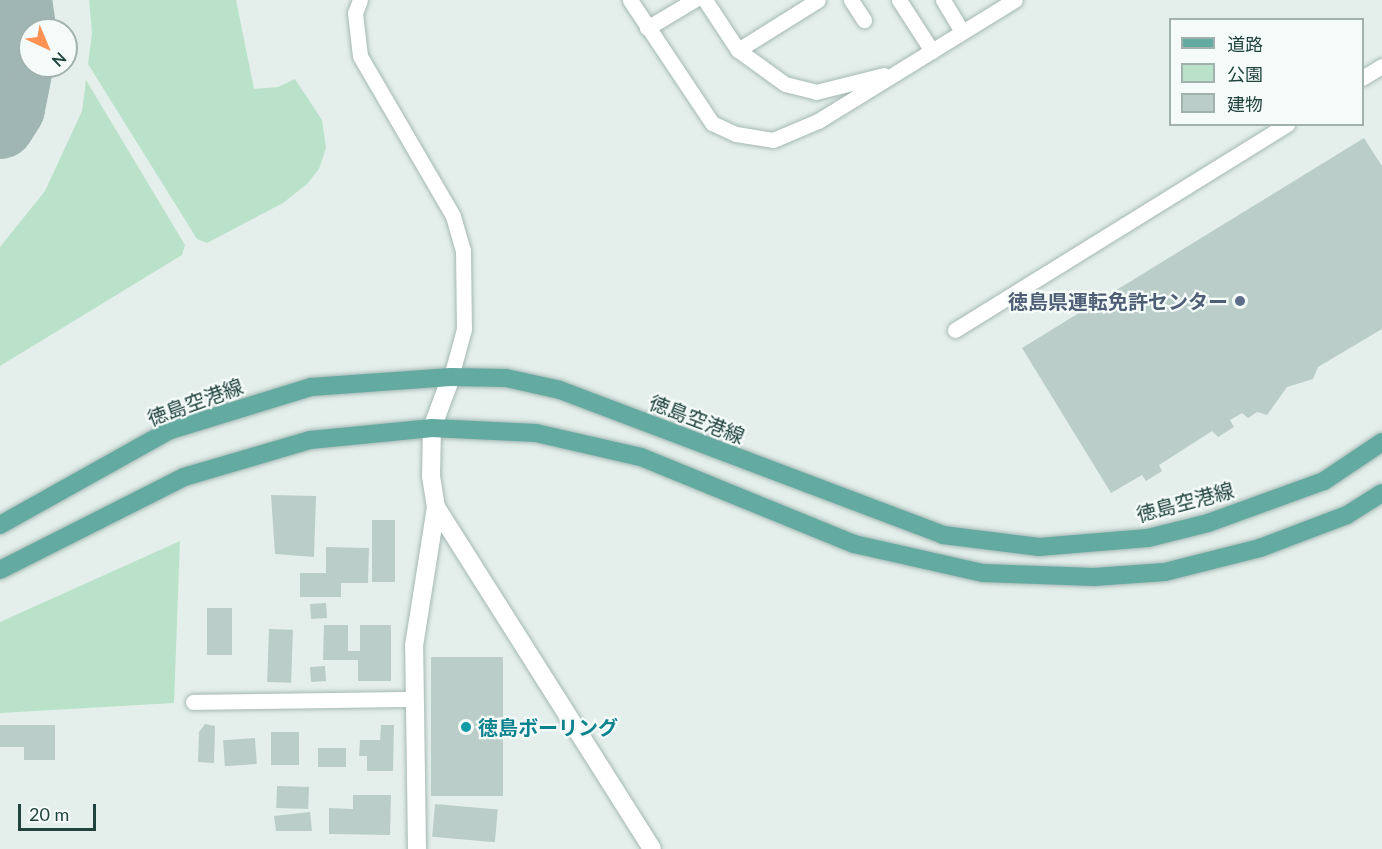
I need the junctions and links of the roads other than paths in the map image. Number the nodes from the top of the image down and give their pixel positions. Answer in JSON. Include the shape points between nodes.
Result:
{"nodes":[{"id":1,"x":360,"y":0,"type":"edge"},
{"id":2,"x":630,"y":0,"type":"edge"},
{"id":3,"x":694,"y":0,"type":"edge"},
{"id":4,"x":705,"y":0,"type":"edge"},
{"id":5,"x":818,"y":0,"type":"edge"},
{"id":6,"x":851,"y":0,"type":"edge"},
{"id":7,"x":899,"y":0,"type":"edge"},
{"id":8,"x":943,"y":0,"type":"edge"},
{"id":9,"x":1015,"y":0,"type":"edge"},
{"id":10,"x":864,"y":20,"type":"dead end"},
{"id":11,"x":647,"y":28,"type":"junction"},
{"id":12,"x":962,"y":32,"type":"junction"},
{"id":13,"x":738,"y":50,"type":"junction"},
{"id":14,"x":932,"y":51,"type":"junction"},
{"id":15,"x":1382,"y":66,"type":"edge"},
{"id":16,"x":898,"y":71,"type":"junction"},
{"id":17,"x":1364,"y":77,"type":"edge"},
{"id":18,"x":1284,"y":126,"type":"edge"},
{"id":19,"x":955,"y":330,"type":"dead end"},
{"id":20,"x":451,"y":378,"type":"junction"},
{"id":21,"x":432,"y":428,"type":"junction"},
{"id":22,"x":1382,"y":442,"type":"edge"},
{"id":23,"x":1382,"y":493,"type":"edge"},
{"id":24,"x":436,"y":507,"type":"junction"},
{"id":25,"x":0,"y":525,"type":"edge"},
{"id":26,"x":0,"y":570,"type":"edge"},
{"id":27,"x":415,"y":699,"type":"junction"},
{"id":28,"x":193,"y":702,"type":"dead end"},
{"id":29,"x":417,"y":849,"type":"edge"},
{"id":30,"x":652,"y":849,"type":"edge"}],
"edges":[{"from":1,"to":20,"type":"lane","via":[[356,13],[360,56],[453,216],[463,250],[464,328]]},
{"from":2,"to":11,"type":"lane"},
{"from":3,"to":11,"type":"lane"},
{"from":4,"to":13,"type":"lane"},
{"from":5,"to":13,"type":"lane"},
{"from":6,"to":10,"type":"lane"},
{"from":7,"to":14,"type":"lane"},
{"from":8,"to":12,"type":"lane"},
{"from":9,"to":12,"type":"lane"},
{"from":11,"to":16,"type":"lane","via":[[712,123],[736,134],[773,140],[818,121]]},
{"from":12,"to":14,"type":"lane"},
{"from":13,"to":16,"type":"lane","via":[[785,84],[816,92]]},
{"from":14,"to":16,"type":"lane"},
{"from":15,"to":17,"type":"lane"},
{"from":18,"to":19,"type":"lane"},
{"from":20,"to":21,"type":"street"},
{"from":20,"to":22,"type":"main road","name":"徳島空港線","via":[[506,378],[560,390],[942,535],[1039,547],[1148,538],[1208,523],[1324,480]]},
{"from":20,"to":25,"type":"main road","name":"徳島空港線","via":[[311,387],[168,431]]},
{"from":21,"to":23,"type":"main road","via":[[536,433],[640,457],[854,544],[983,573],[1094,577],[1165,572],[1260,548],[1347,515]]},
{"from":21,"to":24,"type":"street","via":[[431,476]]},
{"from":21,"to":26,"type":"main road","via":[[310,441],[184,477]]},
{"from":24,"to":27,"type":"street","via":[[414,646]]},
{"from":24,"to":30,"type":"street"},
{"from":27,"to":28,"type":"lane"},
{"from":27,"to":29,"type":"street"}]}
